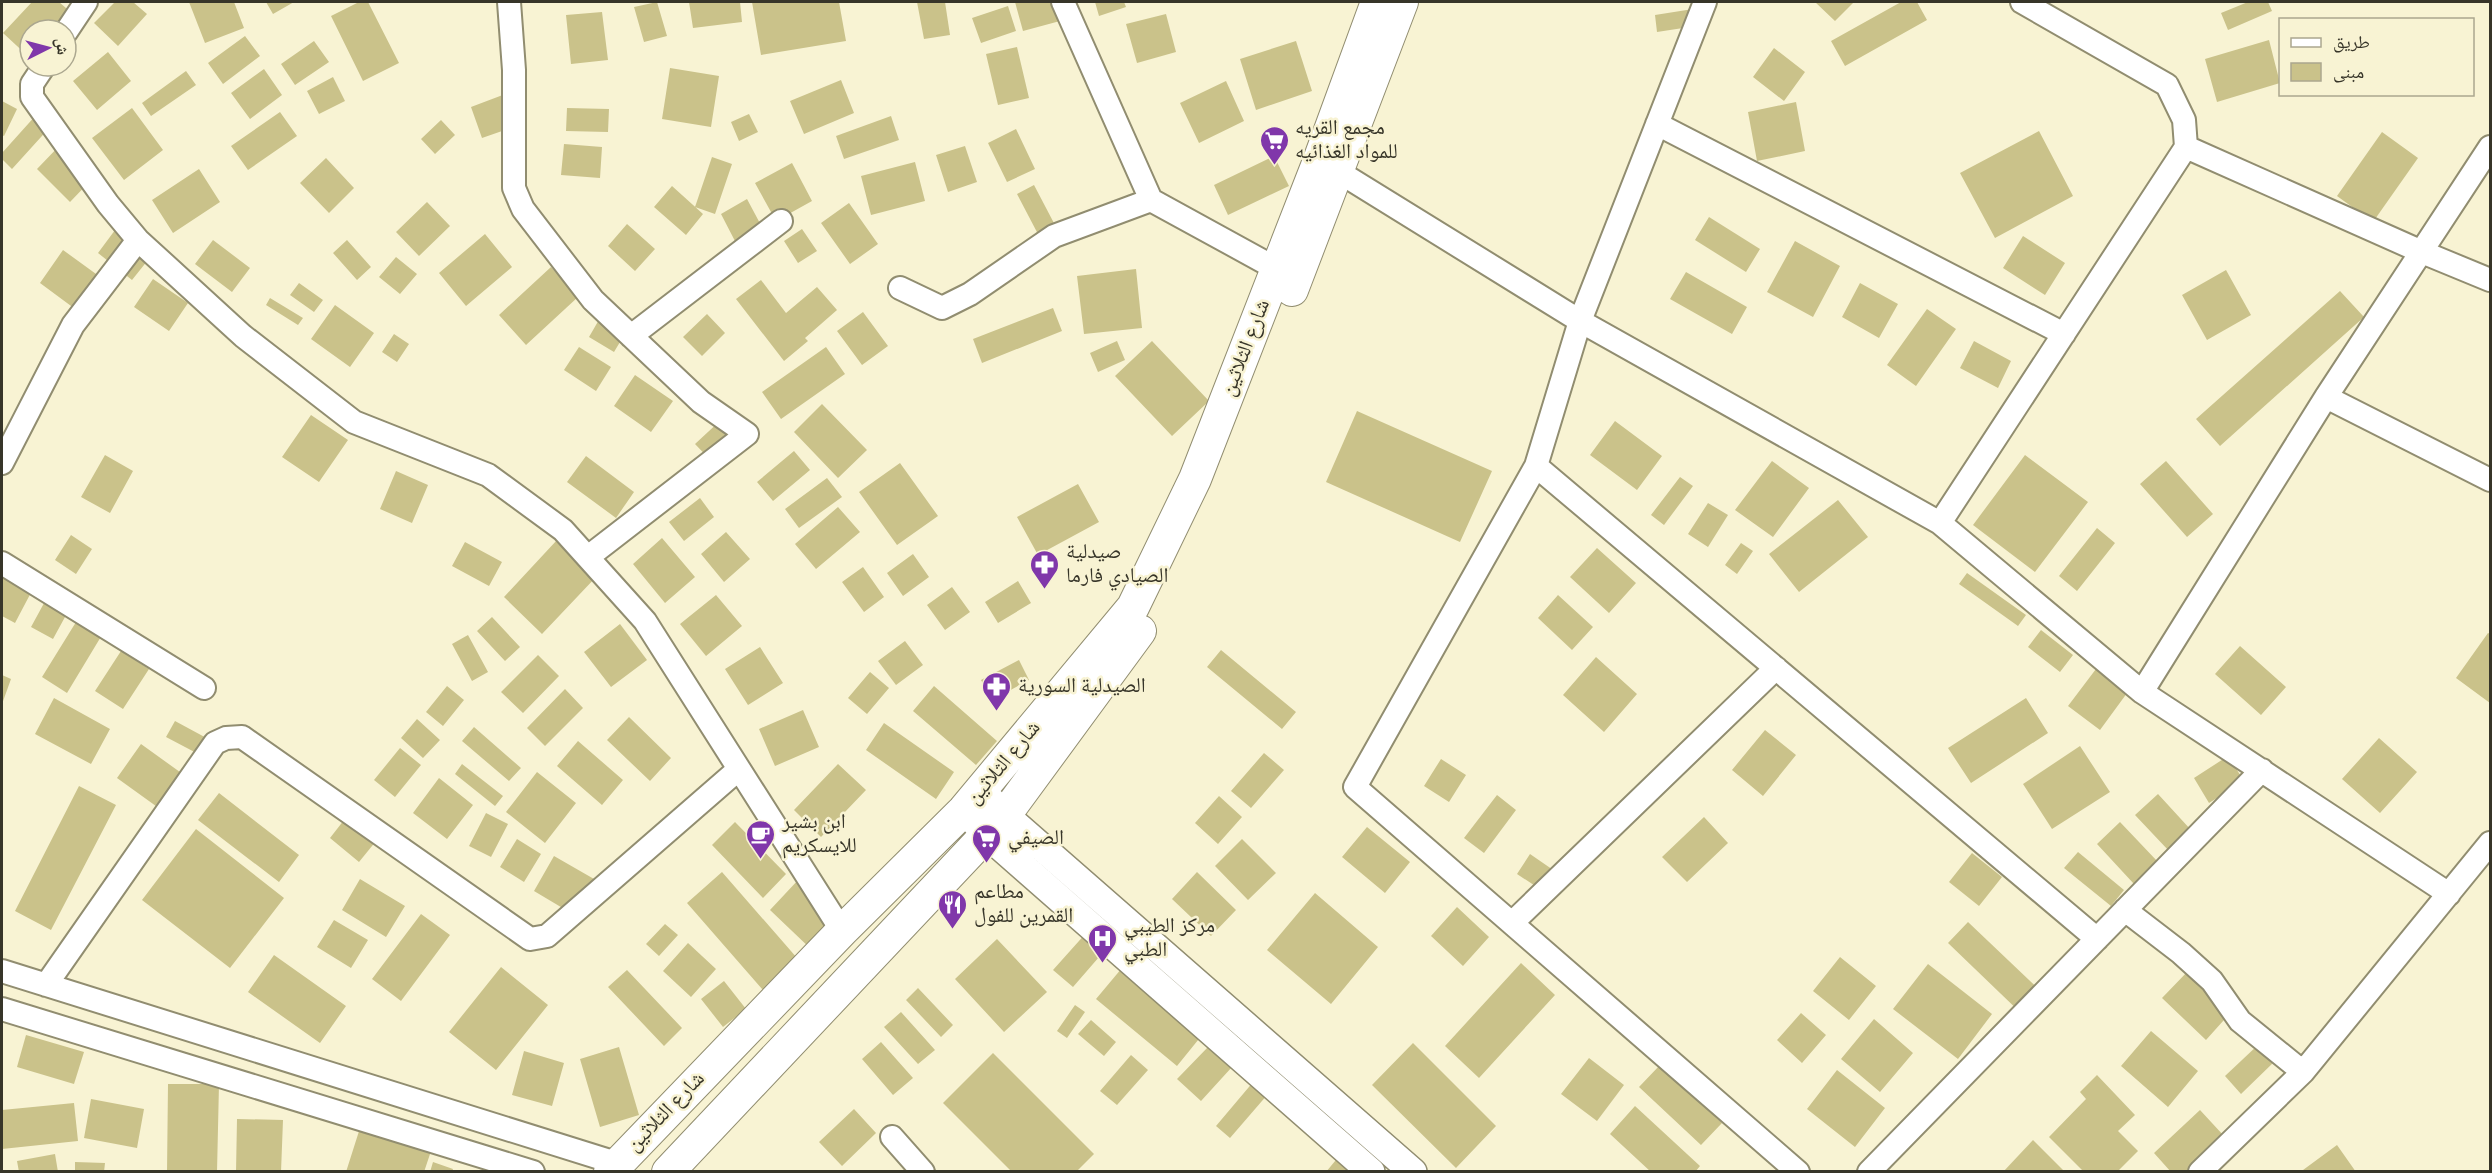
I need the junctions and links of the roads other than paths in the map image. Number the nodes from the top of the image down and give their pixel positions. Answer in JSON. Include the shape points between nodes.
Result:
{"nodes":[{"id":1,"x":86,"y":2,"type":"edge"},
{"id":2,"x":509,"y":2,"type":"edge"},
{"id":3,"x":1063,"y":2,"type":"edge"},
{"id":4,"x":1377,"y":2,"type":"edge"},
{"id":5,"x":1402,"y":2,"type":"edge"},
{"id":6,"x":1706,"y":2,"type":"edge"},
{"id":7,"x":2022,"y":2,"type":"edge"},
{"id":8,"x":75,"y":18,"type":"edge"},
{"id":9,"x":36,"y":78,"type":"edge"},
{"id":10,"x":1657,"y":124,"type":"junction"},
{"id":11,"x":2186,"y":147,"type":"junction"},
{"id":12,"x":2490,"y":147,"type":"edge"},
{"id":13,"x":1328,"y":169,"type":"junction"},
{"id":14,"x":1151,"y":200,"type":"junction"},
{"id":15,"x":781,"y":221,"type":"dead end"},
{"id":16,"x":138,"y":240,"type":"junction"},
{"id":17,"x":2422,"y":252,"type":"junction"},
{"id":18,"x":1277,"y":269,"type":"junction"},
{"id":19,"x":2490,"y":280,"type":"edge"},
{"id":20,"x":900,"y":288,"type":"dead end"},
{"id":21,"x":1580,"y":321,"type":"junction"},
{"id":22,"x":2064,"y":334,"type":"junction"},
{"id":23,"x":631,"y":336,"type":"junction"},
{"id":24,"x":2326,"y":397,"type":"junction"},
{"id":25,"x":2,"y":463,"type":"edge"},
{"id":26,"x":1536,"y":466,"type":"junction"},
{"id":27,"x":2490,"y":480,"type":"edge"},
{"id":28,"x":1940,"y":523,"type":"junction"},
{"id":29,"x":588,"y":557,"type":"junction"},
{"id":30,"x":2,"y":563,"type":"edge"},
{"id":31,"x":1776,"y":668,"type":"junction"},
{"id":32,"x":204,"y":688,"type":"dead end"},
{"id":33,"x":2142,"y":692,"type":"junction"},
{"id":34,"x":739,"y":769,"type":"junction"},
{"id":35,"x":2262,"y":771,"type":"junction"},
{"id":36,"x":973,"y":801,"type":"junction"},
{"id":37,"x":996,"y":825,"type":"junction"},
{"id":38,"x":2490,"y":843,"type":"edge"},
{"id":39,"x":2482,"y":864,"type":"edge"},
{"id":40,"x":2449,"y":894,"type":"junction"},
{"id":41,"x":2125,"y":910,"type":"junction"},
{"id":42,"x":1512,"y":923,"type":"junction"},
{"id":43,"x":842,"y":931,"type":"junction"},
{"id":44,"x":2097,"y":939,"type":"junction"},
{"id":45,"x":2,"y":971,"type":"edge"},
{"id":46,"x":46,"y":985,"type":"junction"},
{"id":47,"x":2,"y":1009,"type":"edge"},
{"id":48,"x":2303,"y":1072,"type":"junction"},
{"id":49,"x":892,"y":1137,"type":"dead end"},
{"id":50,"x":613,"y":1167,"type":"edge"},
{"id":51,"x":533,"y":1172,"type":"edge"},
{"id":52,"x":668,"y":1172,"type":"edge"},
{"id":53,"x":923,"y":1172,"type":"edge"},
{"id":54,"x":1371,"y":1172,"type":"edge"},
{"id":55,"x":1413,"y":1172,"type":"edge"},
{"id":56,"x":1798,"y":1172,"type":"edge"},
{"id":57,"x":1869,"y":1172,"type":"edge"},
{"id":58,"x":2200,"y":1172,"type":"edge"}],
"edges":[{"from":1,"to":8,"type":"street"},
{"from":2,"to":23,"type":"street","via":[[514,70],[514,188],[523,209],[593,300]]},
{"from":3,"to":14,"type":"street"},
{"from":4,"to":13,"type":"main road","name":"شارع الثلاثين"},
{"from":5,"to":13,"type":"main road","name":"شارع الثلاثين"},
{"from":6,"to":10,"type":"street"},
{"from":7,"to":11,"type":"street","via":[[2167,86],[2184,120]]},
{"from":9,"to":16,"type":"street","via":[[32,98]]},
{"from":10,"to":21,"type":"street"},
{"from":10,"to":22,"type":"street"},
{"from":11,"to":17,"type":"street"},
{"from":11,"to":22,"type":"street"},
{"from":12,"to":17,"type":"street"},
{"from":13,"to":18,"type":"main road","name":"شارع الثلاثين"},
{"from":13,"to":21,"type":"street"},
{"from":13,"to":37,"type":"main road","name":"شارع الثلاثين","via":[[1217,480],[1152,614]]},
{"from":14,"to":18,"type":"street"},
{"from":14,"to":20,"type":"street","via":[[1054,236],[970,294],[942,308]]},
{"from":15,"to":23,"type":"street"},
{"from":16,"to":25,"type":"street","via":[[73,325]]},
{"from":16,"to":29,"type":"street","via":[[243,336],[354,422],[488,475],[563,530]]},
{"from":17,"to":19,"type":"street"},
{"from":17,"to":24,"type":"street"},
{"from":18,"to":36,"type":"main road","name":"شارع الثلاثين","via":[[1195,479],[1133,607]]},
{"from":21,"to":26,"type":"street"},
{"from":21,"to":28,"type":"street"},
{"from":22,"to":28,"type":"street"},
{"from":23,"to":29,"type":"street","via":[[701,402],[747,434]]},
{"from":24,"to":27,"type":"street"},
{"from":24,"to":33,"type":"street"},
{"from":26,"to":31,"type":"street"},
{"from":26,"to":42,"type":"street","via":[[1355,787]]},
{"from":28,"to":33,"type":"street"},
{"from":29,"to":34,"type":"street","via":[[645,621]]},
{"from":30,"to":32,"type":"street"},
{"from":31,"to":42,"type":"street"},
{"from":31,"to":44,"type":"street"},
{"from":33,"to":35,"type":"street"},
{"from":34,"to":43,"type":"street"},
{"from":34,"to":46,"type":"street","via":[[547,936],[530,939],[242,737],[226,738],[215,743]]},
{"from":35,"to":40,"type":"street"},
{"from":35,"to":41,"type":"street"},
{"from":36,"to":37,"type":"street"},
{"from":36,"to":43,"type":"main road","name":"شارع الثلاثين"},
{"from":37,"to":52,"type":"main road","name":"شارع الثلاثين"},
{"from":37,"to":54,"type":"street"},
{"from":37,"to":55,"type":"street"},
{"from":38,"to":39,"type":"street"},
{"from":39,"to":40,"type":"street"},
{"from":40,"to":48,"type":"street"},
{"from":41,"to":44,"type":"street"},
{"from":41,"to":48,"type":"street","via":[[2212,981],[2240,1021]]},
{"from":42,"to":56,"type":"street"},
{"from":43,"to":50,"type":"main road","name":"شارع الثلاثين"},
{"from":44,"to":57,"type":"street"},
{"from":45,"to":46,"type":"street"},
{"from":46,"to":50,"type":"street"},
{"from":47,"to":51,"type":"street"},
{"from":48,"to":58,"type":"street"},
{"from":49,"to":53,"type":"street"}]}
